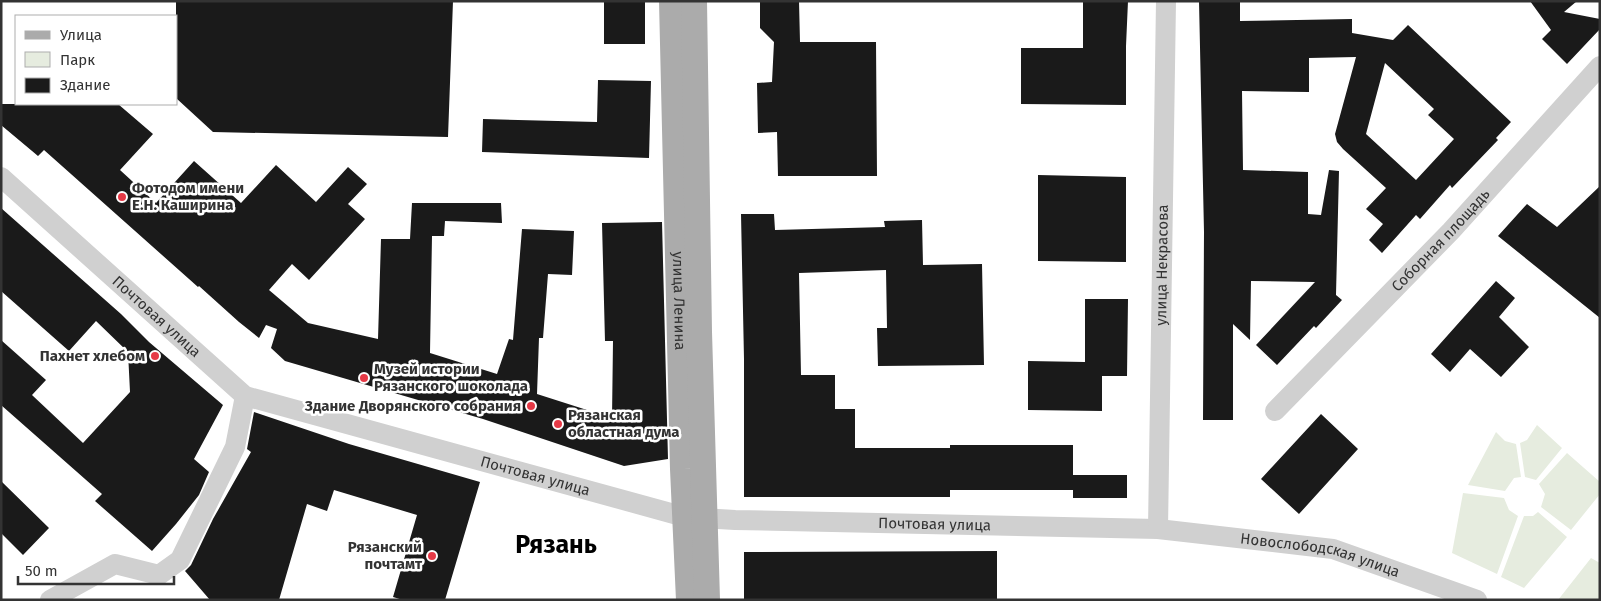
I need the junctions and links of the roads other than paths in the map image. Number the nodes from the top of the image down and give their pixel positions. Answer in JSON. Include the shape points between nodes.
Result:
{"nodes":[{"id":1,"x":672,"y":1,"type":"edge"},
{"id":2,"x":694,"y":1,"type":"edge"},
{"id":3,"x":1166,"y":1,"type":"edge"},
{"id":4,"x":1600,"y":66,"type":"edge"},
{"id":5,"x":1,"y":177,"type":"edge"},
{"id":6,"x":245,"y":396,"type":"junction"},
{"id":7,"x":1276,"y":411,"type":"dead end"},
{"id":8,"x":695,"y":517,"type":"junction"},
{"id":9,"x":1158,"y":529,"type":"junction"},
{"id":10,"x":50,"y":600,"type":"edge"},
{"id":11,"x":689,"y":600,"type":"edge"},
{"id":12,"x":707,"y":600,"type":"edge"},
{"id":13,"x":1477,"y":600,"type":"edge"}],
"edges":[{"from":1,"to":8,"type":"main road","name":"улица Ленина"},
{"from":2,"to":8,"type":"main road","name":"улица Ленина","via":[[699,332]]},
{"from":3,"to":9,"type":"street","name":"улица Некрасова"},
{"from":4,"to":7,"type":"street","name":"Соборная площадь","via":[[1451,231]]},
{"from":5,"to":6,"type":"street","name":"Почтовая улица"},
{"from":6,"to":8,"type":"street","name":"Почтовая улица"},
{"from":6,"to":10,"type":"street","via":[[235,447],[180,560],[159,574],[115,564]]},
{"from":8,"to":9,"type":"street","name":"Почтовая улица"},
{"from":8,"to":11,"type":"main road","name":"улица Ленина"},
{"from":8,"to":12,"type":"main road","name":"улица Ленина"},
{"from":9,"to":13,"type":"street","name":"Новослободская улица","via":[[1334,549]]}]}
